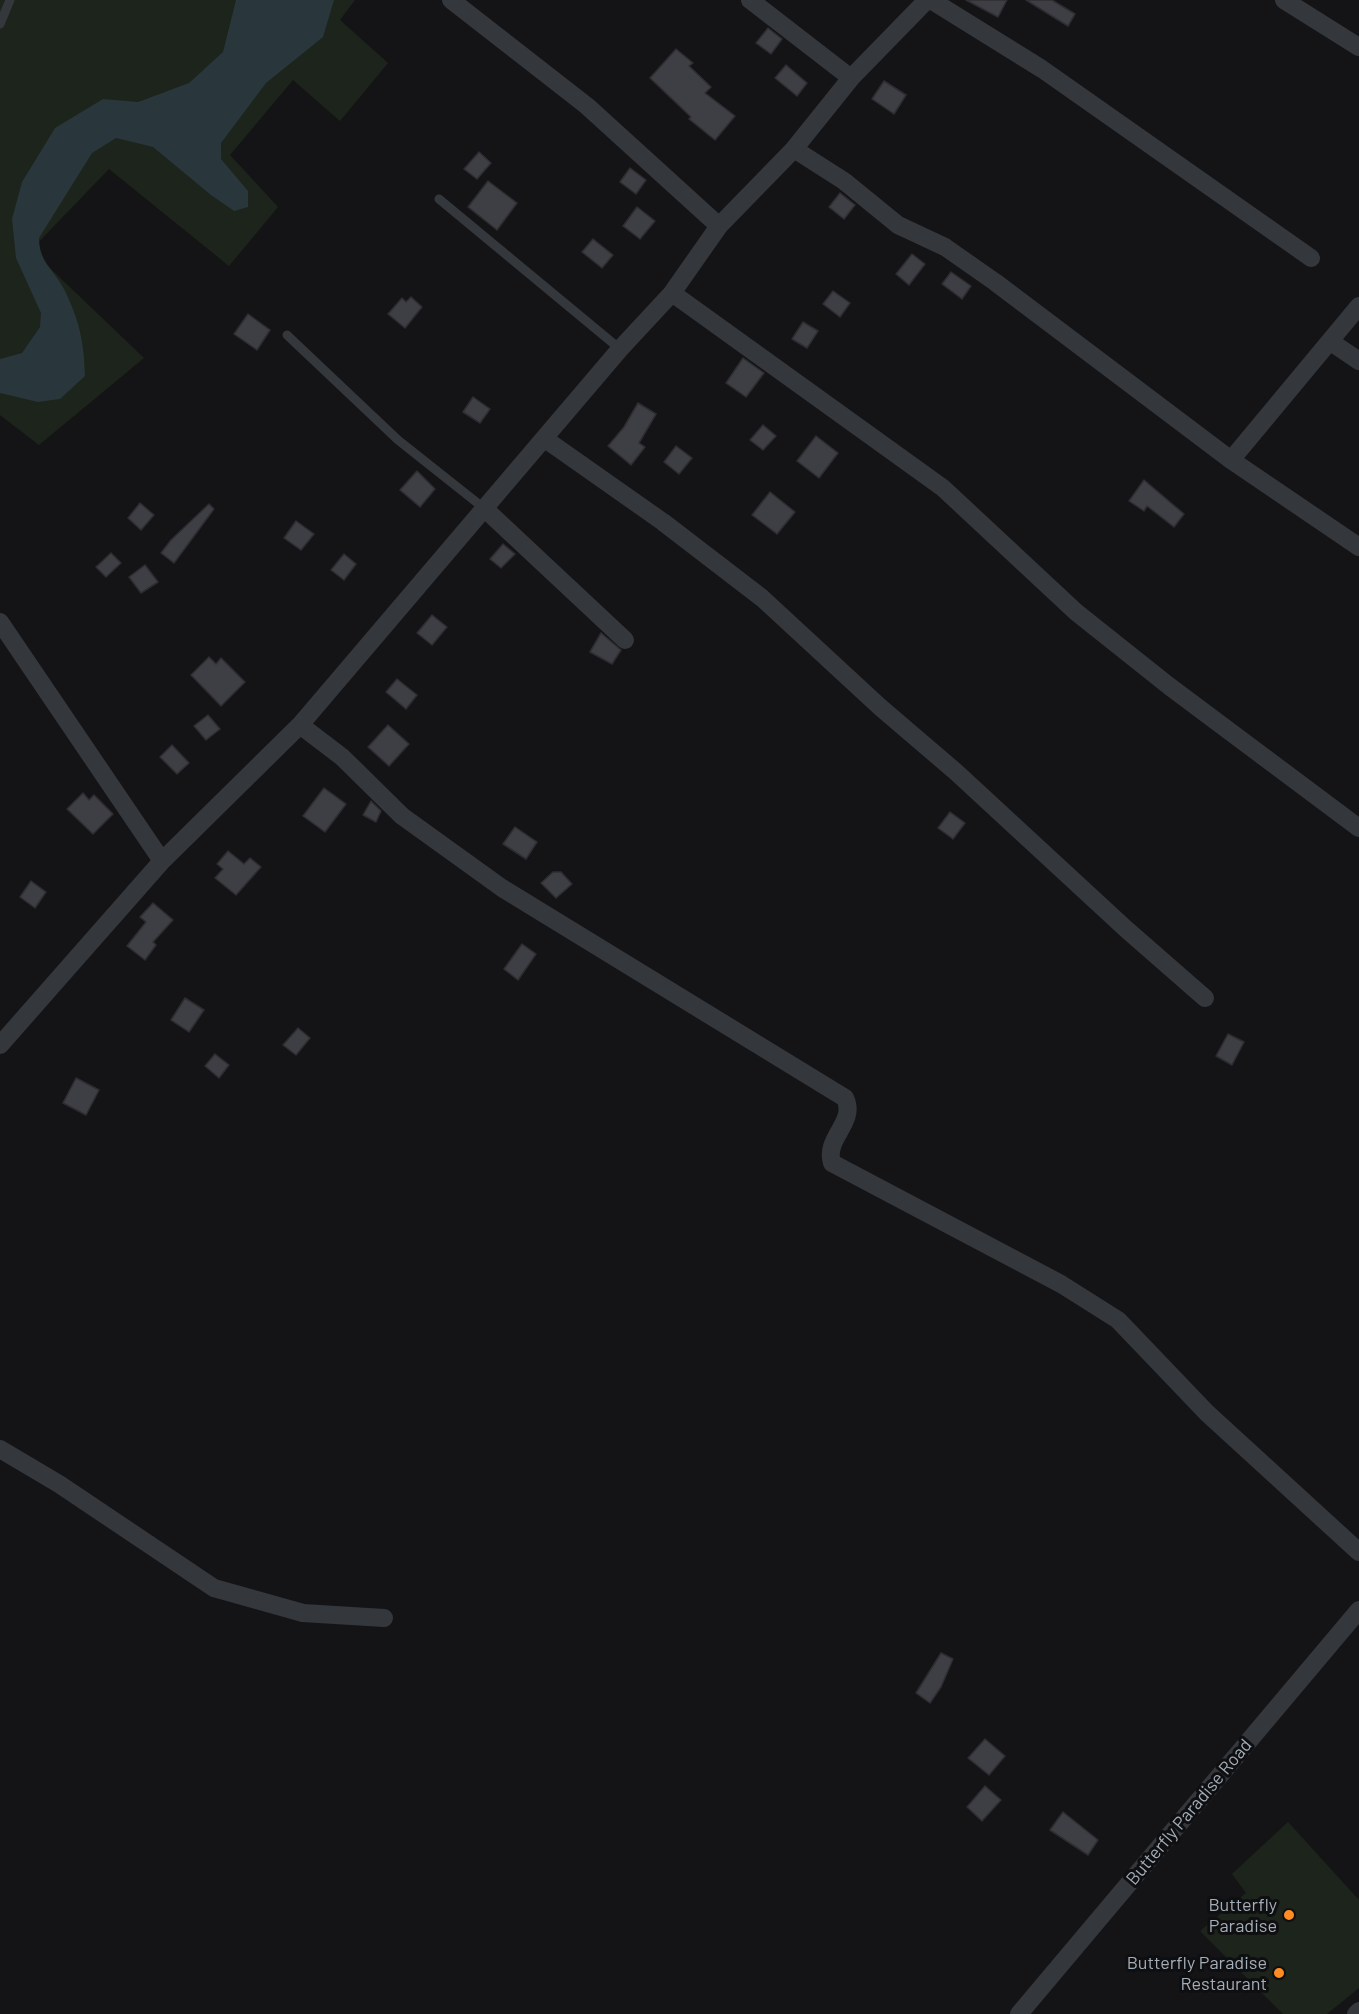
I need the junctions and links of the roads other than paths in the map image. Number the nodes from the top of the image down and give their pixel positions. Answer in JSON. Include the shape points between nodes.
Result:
{"nodes":[{"id":1,"x":10,"y":0,"type":"edge"},
{"id":2,"x":451,"y":0,"type":"edge"},
{"id":3,"x":750,"y":0,"type":"edge"},
{"id":4,"x":929,"y":0,"type":"edge"},
{"id":5,"x":1284,"y":0,"type":"edge"},
{"id":6,"x":0,"y":24,"type":"edge"},
{"id":7,"x":1359,"y":47,"type":"edge"},
{"id":8,"x":851,"y":78,"type":"junction"},
{"id":9,"x":794,"y":149,"type":"junction"},
{"id":10,"x":439,"y":199,"type":"dead end"},
{"id":11,"x":719,"y":226,"type":"junction"},
{"id":12,"x":1311,"y":258,"type":"dead end"},
{"id":13,"x":672,"y":293,"type":"junction"},
{"id":14,"x":1359,"y":306,"type":"edge"},
{"id":15,"x":287,"y":335,"type":"dead end"},
{"id":16,"x":1331,"y":342,"type":"junction"},
{"id":17,"x":620,"y":349,"type":"junction"},
{"id":18,"x":1359,"y":361,"type":"edge"},
{"id":19,"x":545,"y":439,"type":"junction"},
{"id":20,"x":1231,"y":460,"type":"junction"},
{"id":21,"x":486,"y":509,"type":"junction"},
{"id":22,"x":1359,"y":547,"type":"edge"},
{"id":23,"x":0,"y":622,"type":"edge"},
{"id":24,"x":625,"y":640,"type":"dead end"},
{"id":25,"x":300,"y":724,"type":"junction"},
{"id":26,"x":1359,"y":828,"type":"edge"},
{"id":27,"x":162,"y":861,"type":"junction"},
{"id":28,"x":1205,"y":998,"type":"dead end"},
{"id":29,"x":0,"y":1045,"type":"edge"},
{"id":30,"x":0,"y":1449,"type":"edge"},
{"id":31,"x":1359,"y":1552,"type":"edge"},
{"id":32,"x":1359,"y":1610,"type":"edge"},
{"id":33,"x":384,"y":1618,"type":"dead end"},
{"id":34,"x":1019,"y":2014,"type":"edge"}],
"edges":[{"from":1,"to":6,"type":"lane"},
{"from":2,"to":11,"type":"street","via":[[586,106]]},
{"from":3,"to":8,"type":"street"},
{"from":4,"to":8,"type":"street"},
{"from":4,"to":12,"type":"street","via":[[1042,69]]},
{"from":5,"to":7,"type":"street"},
{"from":8,"to":9,"type":"street"},
{"from":9,"to":11,"type":"street"},
{"from":9,"to":20,"type":"street","via":[[844,181],[898,225],[945,247],[995,282]]},
{"from":10,"to":17,"type":"lane"},
{"from":11,"to":13,"type":"street"},
{"from":13,"to":17,"type":"street"},
{"from":13,"to":26,"type":"street","via":[[943,488],[1076,612]]},
{"from":14,"to":16,"type":"street"},
{"from":15,"to":21,"type":"lane","via":[[398,440]]},
{"from":16,"to":18,"type":"street"},
{"from":16,"to":20,"type":"street"},
{"from":17,"to":19,"type":"street"},
{"from":19,"to":21,"type":"street"},
{"from":19,"to":28,"type":"street","via":[[762,598]]},
{"from":20,"to":22,"type":"street"},
{"from":21,"to":24,"type":"street"},
{"from":21,"to":25,"type":"street"},
{"from":23,"to":27,"type":"street"},
{"from":25,"to":27,"type":"street"},
{"from":25,"to":31,"type":"street","via":[[342,757],[402,816],[502,888],[845,1098],[848,1116],[831,1145],[832,1163],[1062,1284],[1118,1320],[1207,1413]]},
{"from":27,"to":29,"type":"street"},
{"from":30,"to":33,"type":"street","via":[[214,1588],[303,1613]]},
{"from":32,"to":34,"type":"street","name":"Butterfly Paradise Road"}]}
